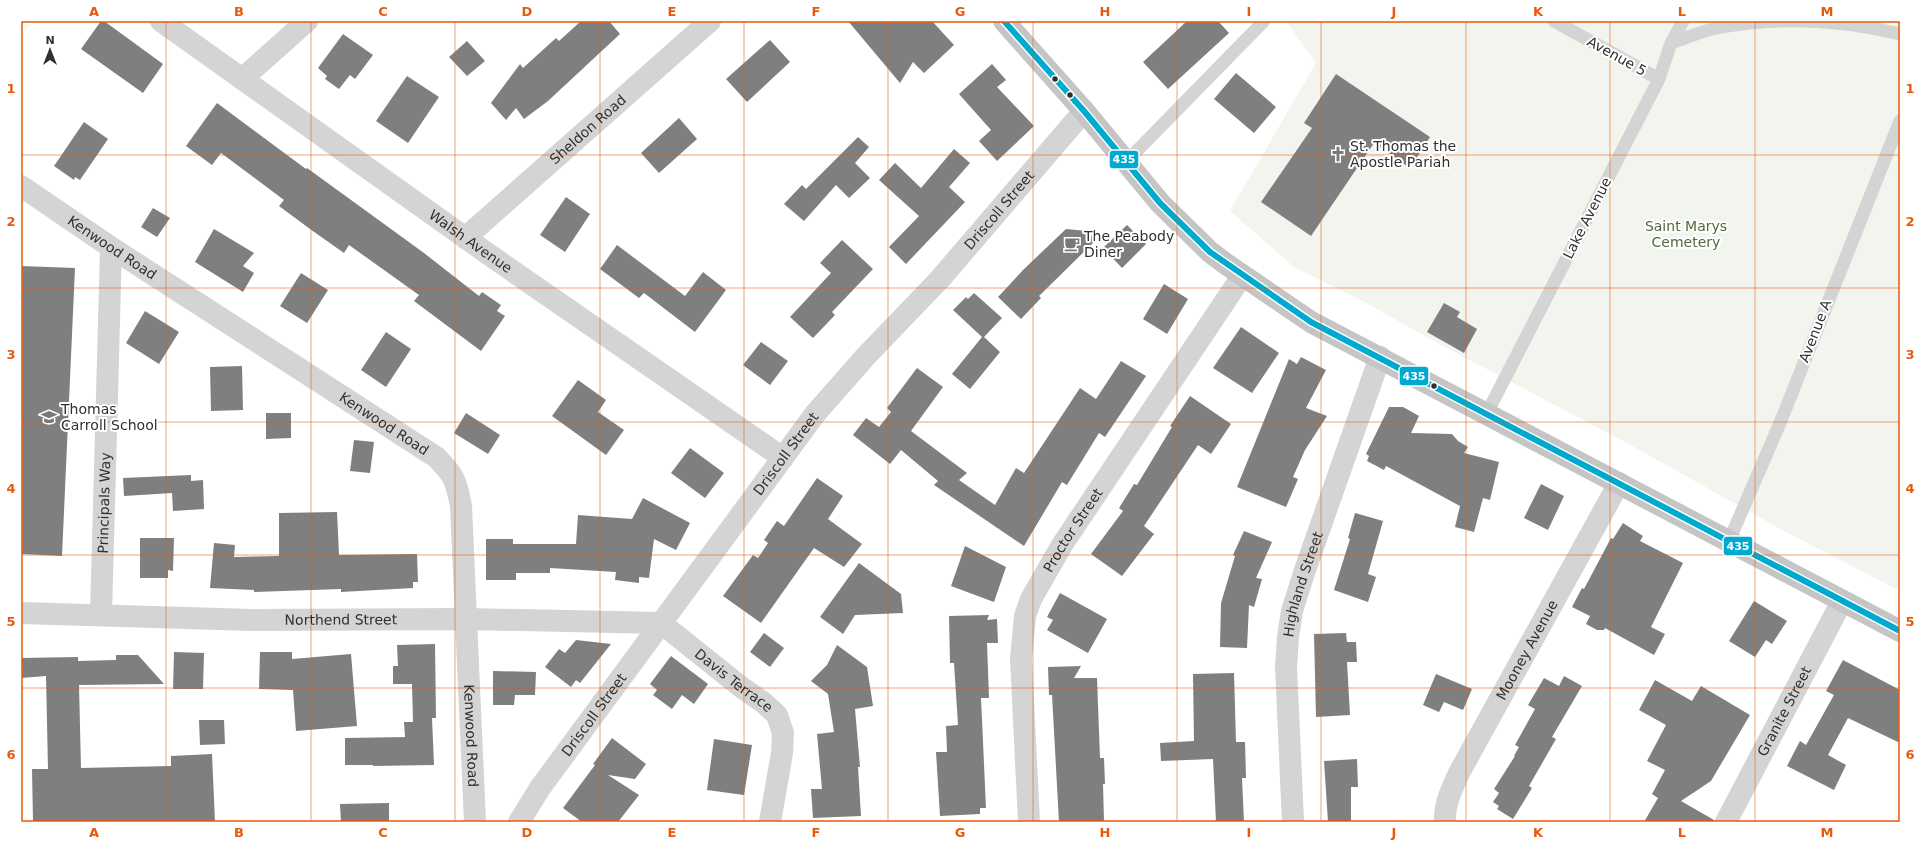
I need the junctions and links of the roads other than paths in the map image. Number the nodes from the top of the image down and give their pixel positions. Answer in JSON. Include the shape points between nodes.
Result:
{"nodes":[{"id":1,"x":161,"y":21,"type":"edge"},
{"id":2,"x":307,"y":21,"type":"edge"},
{"id":3,"x":710,"y":21,"type":"edge"},
{"id":4,"x":1004,"y":21,"type":"edge"},
{"id":5,"x":1264,"y":21,"type":"edge"},
{"id":6,"x":1554,"y":21,"type":"edge"},
{"id":7,"x":1682,"y":21,"type":"edge"},
{"id":8,"x":1900,"y":34,"type":"edge"},
{"id":9,"x":1671,"y":43,"type":"junction"},
{"id":10,"x":242,"y":79,"type":"junction"},
{"id":11,"x":1659,"y":79,"type":"junction"},
{"id":12,"x":1084,"y":111,"type":"junction"},
{"id":13,"x":1900,"y":121,"type":"edge"},
{"id":14,"x":1126,"y":162,"type":"junction"},
{"id":15,"x":23,"y":191,"type":"edge"},
{"id":16,"x":465,"y":238,"type":"junction"},
{"id":17,"x":111,"y":248,"type":"junction"},
{"id":18,"x":1248,"y":280,"type":"junction"},
{"id":19,"x":1380,"y":357,"type":"junction"},
{"id":20,"x":1487,"y":413,"type":"junction"},
{"id":21,"x":783,"y":458,"type":"junction"},
{"id":22,"x":1619,"y":483,"type":"junction"},
{"id":23,"x":1730,"y":541,"type":"junction"},
{"id":24,"x":1842,"y":601,"type":"junction"},
{"id":25,"x":21,"y":613,"type":"edge"},
{"id":26,"x":101,"y":615,"type":"junction"},
{"id":27,"x":466,"y":618,"type":"junction"},
{"id":28,"x":660,"y":623,"type":"junction"},
{"id":29,"x":1900,"y":631,"type":"edge"},
{"id":30,"x":475,"y":822,"type":"edge"},
{"id":31,"x":519,"y":822,"type":"edge"},
{"id":32,"x":770,"y":822,"type":"edge"},
{"id":33,"x":1029,"y":822,"type":"edge"},
{"id":34,"x":1293,"y":822,"type":"edge"},
{"id":35,"x":1445,"y":822,"type":"edge"},
{"id":36,"x":1726,"y":822,"type":"edge"}],
"edges":[{"from":1,"to":10,"type":"street","name":"Walsh Avenue"},
{"from":2,"to":10,"type":"street"},
{"from":3,"to":16,"type":"street","name":"Sheldon Road"},
{"from":4,"to":12,"type":"highway"},
{"from":5,"to":14,"type":"lane"},
{"from":6,"to":11,"type":"lane","name":"Avenue 5"},
{"from":7,"to":9,"type":"lane","name":"Lake Avenue"},
{"from":8,"to":9,"type":"lane","via":[[1853,24],[1812,21],[1768,22],[1717,28]]},
{"from":9,"to":11,"type":"lane","name":"Lake Avenue"},
{"from":10,"to":16,"type":"street","name":"Walsh Avenue"},
{"from":11,"to":20,"type":"lane","name":"Lake Avenue"},
{"from":12,"to":14,"type":"highway"},
{"from":12,"to":21,"type":"street","name":"Driscoll Street","via":[[940,279],[815,414]]},
{"from":13,"to":23,"type":"lane","name":"Avenue A","via":[[1780,423]]},
{"from":14,"to":18,"type":"highway","via":[[1160,203],[1210,252]]},
{"from":15,"to":17,"type":"street","name":"Kenwood Road"},
{"from":16,"to":21,"type":"street","name":"Walsh Avenue"},
{"from":17,"to":26,"type":"street","name":"Principals Way"},
{"from":17,"to":27,"type":"street","name":"Kenwood Road","via":[[436,457],[450,471],[457,484],[461,506]]},
{"from":18,"to":19,"type":"highway","via":[[1311,322]]},
{"from":18,"to":33,"type":"street","name":"Proctor Street","via":[[1062,545],[1031,599],[1025,616],[1021,659]]},
{"from":19,"to":20,"type":"highway"},
{"from":19,"to":34,"type":"street","name":"Highland Street","via":[[1292,611],[1286,667]]},
{"from":20,"to":22,"type":"highway"},
{"from":21,"to":28,"type":"street","name":"Driscoll Street"},
{"from":22,"to":23,"type":"highway"},
{"from":22,"to":35,"type":"street","name":"Mooney Avenue","via":[[1459,774],[1448,798]]},
{"from":23,"to":24,"type":"highway"},
{"from":24,"to":29,"type":"highway"},
{"from":24,"to":36,"type":"street","name":"Granite Street"},
{"from":25,"to":26,"type":"street","name":"Northend Street"},
{"from":26,"to":27,"type":"street","name":"Northend Street","via":[[252,620]]},
{"from":27,"to":28,"type":"street","name":"Northend Street"},
{"from":27,"to":30,"type":"street","name":"Kenwood Road"},
{"from":28,"to":31,"type":"street","name":"Driscoll Street","via":[[540,788]]},
{"from":28,"to":32,"type":"street","name":"Davis Terrace","via":[[777,715],[783,733],[782,753]]}]}
